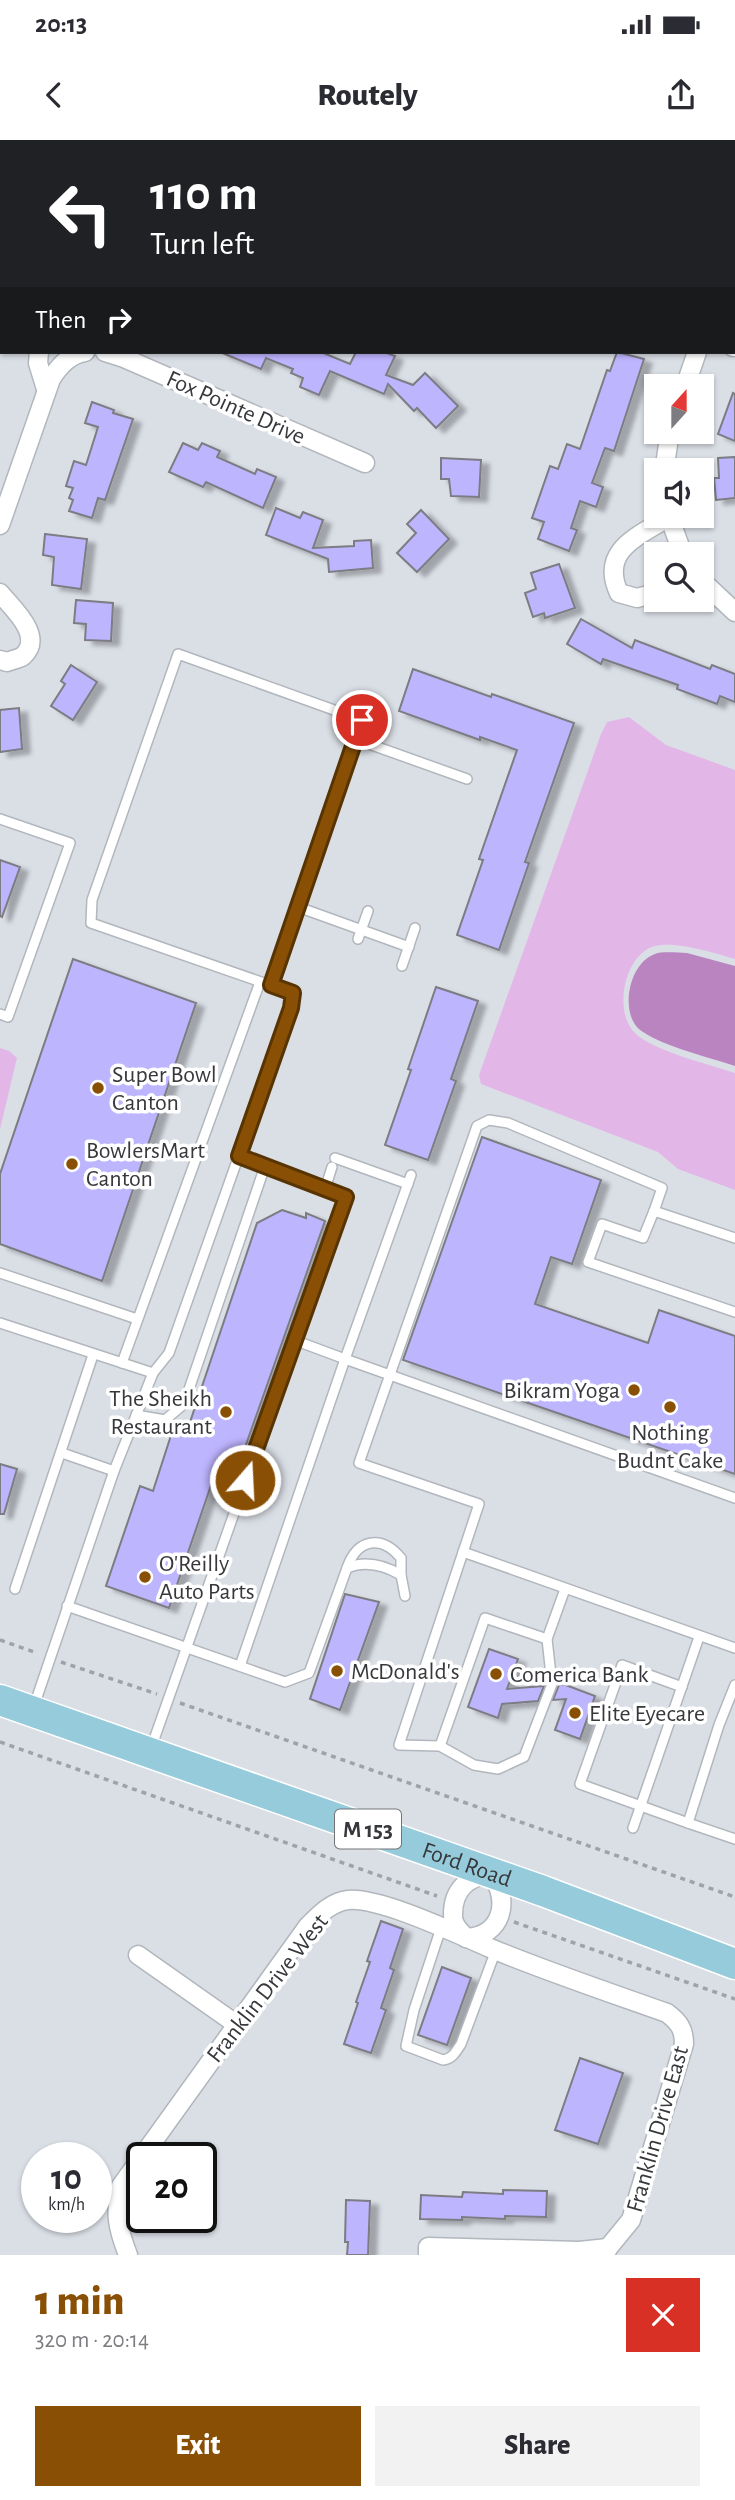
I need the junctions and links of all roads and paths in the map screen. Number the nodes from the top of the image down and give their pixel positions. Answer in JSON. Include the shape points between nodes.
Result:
{"nodes":[{"id":1,"x":39,"y":354,"type":"edge"},
{"id":2,"x":78,"y":354,"type":"edge"},
{"id":3,"x":111,"y":354,"type":"edge"},
{"id":4,"x":696,"y":354,"type":"edge"},
{"id":5,"x":689,"y":374,"type":"edge"},
{"id":6,"x":46,"y":389,"type":"junction"},
{"id":7,"x":365,"y":463,"type":"dead end"},
{"id":8,"x":0,"y":525,"type":"edge"},
{"id":9,"x":652,"y":528,"type":"edge"},
{"id":10,"x":0,"y":593,"type":"edge"},
{"id":11,"x":714,"y":593,"type":"edge"},
{"id":12,"x":644,"y":596,"type":"edge"},
{"id":13,"x":735,"y":612,"type":"edge"},
{"id":14,"x":0,"y":660,"type":"edge"},
{"id":15,"x":355,"y":739,"type":"junction"},
{"id":16,"x":467,"y":779,"type":"dead end"},
{"id":17,"x":0,"y":819,"type":"edge"},
{"id":18,"x":298,"y":907,"type":"junction"},
{"id":19,"x":368,"y":911,"type":"dead end"},
{"id":20,"x":415,"y":928,"type":"dead end"},
{"id":21,"x":360,"y":934,"type":"junction"},
{"id":22,"x":409,"y":947,"type":"junction"},
{"id":23,"x":402,"y":966,"type":"dead end"},
{"id":24,"x":260,"y":982,"type":"junction"},
{"id":25,"x":271,"y":985,"type":"junction"},
{"id":26,"x":0,"y":1014,"type":"edge"},
{"id":27,"x":239,"y":1156,"type":"junction"},
{"id":28,"x":265,"y":1166,"type":"junction"},
{"id":29,"x":325,"y":1189,"type":"junction"},
{"id":30,"x":654,"y":1210,"type":"junction"},
{"id":31,"x":735,"y":1238,"type":"edge"},
{"id":32,"x":0,"y":1273,"type":"edge"},
{"id":33,"x":735,"y":1312,"type":"edge"},
{"id":34,"x":137,"y":1319,"type":"junction"},
{"id":35,"x":0,"y":1323,"type":"edge"},
{"id":36,"x":294,"y":1340,"type":"junction"},
{"id":37,"x":93,"y":1355,"type":"junction"},
{"id":38,"x":345,"y":1359,"type":"junction"},
{"id":39,"x":122,"y":1363,"type":"junction"},
{"id":40,"x":153,"y":1373,"type":"junction"},
{"id":41,"x":389,"y":1375,"type":"junction"},
{"id":42,"x":136,"y":1415,"type":"junction"},
{"id":43,"x":62,"y":1453,"type":"junction"},
{"id":44,"x":114,"y":1471,"type":"junction"},
{"id":45,"x":735,"y":1498,"type":"edge"},
{"id":46,"x":463,"y":1552,"type":"junction"},
{"id":47,"x":347,"y":1568,"type":"junction"},
{"id":48,"x":401,"y":1575,"type":"junction"},
{"id":49,"x":15,"y":1589,"type":"dead end"},
{"id":50,"x":565,"y":1589,"type":"junction"},
{"id":51,"x":405,"y":1596,"type":"dead end"},
{"id":52,"x":67,"y":1606,"type":"junction"},
{"id":53,"x":699,"y":1637,"type":"junction"},
{"id":54,"x":547,"y":1639,"type":"junction"},
{"id":55,"x":0,"y":1640,"type":"edge"},
{"id":56,"x":186,"y":1648,"type":"junction"},
{"id":57,"x":735,"y":1648,"type":"edge"},
{"id":58,"x":50,"y":1658,"type":"junction"},
{"id":59,"x":240,"y":1666,"type":"junction"},
{"id":60,"x":735,"y":1685,"type":"edge"},
{"id":61,"x":682,"y":1686,"type":"junction"},
{"id":62,"x":159,"y":1695,"type":"dead end"},
{"id":63,"x":0,"y":1700,"type":"edge"},
{"id":64,"x":183,"y":1704,"type":"dead end"},
{"id":65,"x":33,"y":1711,"type":"junction"},
{"id":66,"x":0,"y":1742,"type":"edge"},
{"id":67,"x":440,"y":1746,"type":"junction"},
{"id":68,"x":149,"y":1753,"type":"junction"},
{"id":69,"x":641,"y":1805,"type":"junction"},
{"id":70,"x":688,"y":1823,"type":"junction"},
{"id":71,"x":633,"y":1828,"type":"dead end"},
{"id":72,"x":735,"y":1839,"type":"edge"},
{"id":73,"x":491,"y":1874,"type":"junction"},
{"id":74,"x":735,"y":1897,"type":"edge"},
{"id":75,"x":453,"y":1902,"type":"junction"},
{"id":76,"x":499,"y":1917,"type":"junction"},
{"id":77,"x":441,"y":1928,"type":"junction"},
{"id":78,"x":466,"y":1938,"type":"junction"},
{"id":79,"x":496,"y":1950,"type":"junction"},
{"id":80,"x":138,"y":1955,"type":"dead end"},
{"id":81,"x":735,"y":1964,"type":"edge"},
{"id":82,"x":735,"y":1999,"type":"edge"},
{"id":83,"x":236,"y":2024,"type":"junction"},
{"id":84,"x":606,"y":2252,"type":"edge"},
{"id":85,"x":128,"y":2255,"type":"edge"},
{"id":86,"x":428,"y":2255,"type":"edge"}],
"edges":[{"from":1,"to":6,"type":"street"},
{"from":2,"to":6,"type":"street","via":[[58,368]]},
{"from":3,"to":7,"type":"street","name":"Fox Pointe Drive"},
{"from":4,"to":5,"type":"street"},
{"from":6,"to":8,"type":"street"},
{"from":9,"to":12,"type":"street","via":[[617,554],[612,566],[620,593]]},
{"from":10,"to":14,"type":"street","via":[[28,626],[30,643],[23,655]]},
{"from":11,"to":13,"type":"street"},
{"from":15,"to":16,"type":"lane"},
{"from":15,"to":18,"type":"lane"},
{"from":15,"to":24,"type":"lane","via":[[362,720],[178,654],[92,900],[91,923]]},
{"from":17,"to":26,"type":"lane","via":[[70,843],[8,1017]]},
{"from":18,"to":21,"type":"lane"},
{"from":18,"to":25,"type":"lane"},
{"from":19,"to":21,"type":"lane"},
{"from":20,"to":22,"type":"lane"},
{"from":21,"to":22,"type":"lane"},
{"from":22,"to":23,"type":"lane"},
{"from":24,"to":25,"type":"lane"},
{"from":24,"to":34,"type":"lane"},
{"from":25,"to":27,"type":"lane","via":[[293,993],[291,1008]]},
{"from":27,"to":28,"type":"lane"},
{"from":27,"to":40,"type":"lane","via":[[169,1353]]},
{"from":28,"to":29,"type":"lane"},
{"from":28,"to":42,"type":"lane","via":[[184,1404],[165,1420]]},
{"from":29,"to":36,"type":"lane","via":[[346,1197]]},
{"from":29,"to":38,"type":"lane","via":[[334,1162],[410,1180]]},
{"from":30,"to":31,"type":"lane"},
{"from":30,"to":33,"type":"lane","via":[[643,1238],[602,1224],[588,1262]]},
{"from":30,"to":41,"type":"lane","via":[[662,1188],[508,1123],[489,1119],[477,1126]]},
{"from":32,"to":34,"type":"lane"},
{"from":34,"to":39,"type":"lane"},
{"from":35,"to":37,"type":"lane"},
{"from":36,"to":38,"type":"lane"},
{"from":36,"to":56,"type":"lane"},
{"from":37,"to":39,"type":"lane"},
{"from":37,"to":43,"type":"lane"},
{"from":38,"to":41,"type":"lane"},
{"from":38,"to":59,"type":"lane"},
{"from":39,"to":40,"type":"lane"},
{"from":40,"to":42,"type":"lane"},
{"from":41,"to":45,"type":"lane"},
{"from":41,"to":46,"type":"lane","via":[[359,1463],[479,1504]]},
{"from":42,"to":44,"type":"lane"},
{"from":43,"to":44,"type":"lane"},
{"from":43,"to":49,"type":"lane"},
{"from":44,"to":52,"type":"lane"},
{"from":46,"to":50,"type":"lane"},
{"from":46,"to":67,"type":"lane","via":[[399,1745]]},
{"from":47,"to":48,"type":"lane","via":[[384,1566]]},
{"from":47,"to":48,"type":"lane","via":[[352,1553],[364,1544],[382,1544],[401,1558]]},
{"from":47,"to":59,"type":"lane","via":[[309,1673],[285,1682]]},
{"from":48,"to":51,"type":"lane"},
{"from":50,"to":53,"type":"lane"},
{"from":50,"to":54,"type":"lane"},
{"from":52,"to":56,"type":"lane"},
{"from":52,"to":58,"type":"lane"},
{"from":53,"to":57,"type":"lane"},
{"from":53,"to":61,"type":"lane"},
{"from":54,"to":67,"type":"lane","via":[[485,1618]]},
{"from":54,"to":67,"type":"lane","via":[[552,1684],[524,1757],[498,1769],[474,1765]]},
{"from":55,"to":58,"type":"path"},
{"from":56,"to":59,"type":"lane"},
{"from":56,"to":68,"type":"lane"},
{"from":58,"to":62,"type":"path"},
{"from":58,"to":65,"type":"lane"},
{"from":60,"to":70,"type":"lane"},
{"from":61,"to":69,"type":"lane"},
{"from":61,"to":69,"type":"lane","via":[[622,1665],[580,1784]]},
{"from":63,"to":65,"type":"main road","name":"Ford Road","number":"M 153"},
{"from":64,"to":74,"type":"path"},
{"from":65,"to":68,"type":"main road","name":"Ford Road","number":"M 153"},
{"from":66,"to":75,"type":"path"},
{"from":68,"to":73,"type":"main road","name":"Ford Road","number":"M 153"},
{"from":69,"to":70,"type":"lane"},
{"from":69,"to":71,"type":"lane"},
{"from":70,"to":72,"type":"lane"},
{"from":73,"to":75,"type":"street","via":[[467,1881]]},
{"from":73,"to":76,"type":"street","via":[[502,1894]]},
{"from":73,"to":81,"type":"main road","name":"Ford Road","number":"M 153"},
{"from":75,"to":78,"type":"street","via":[[453,1923]]},
{"from":76,"to":78,"type":"street","via":[[479,1937]]},
{"from":76,"to":82,"type":"path"},
{"from":77,"to":78,"type":"street","name":"Franklin Drive West"},
{"from":77,"to":79,"type":"lane","via":[[406,2046],[443,2060],[453,2055]]},
{"from":77,"to":83,"type":"street","name":"Franklin Drive West","via":[[364,1901],[348,1900],[329,1907],[308,1926]]},
{"from":78,"to":79,"type":"street","name":"Franklin Drive East"},
{"from":79,"to":84,"type":"street","name":"Franklin Drive East","via":[[667,2014],[684,2033],[631,2220]]},
{"from":80,"to":83,"type":"street"},
{"from":83,"to":85,"type":"street","name":"Franklin Drive West","via":[[121,2186],[118,2228]]},
{"from":84,"to":86,"type":"street","name":"Franklin Drive East","via":[[428,2247]]}]}
